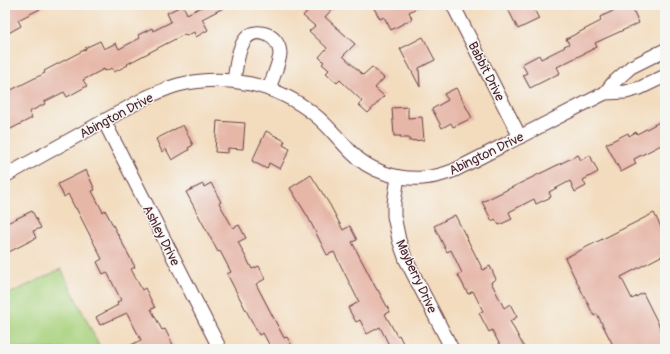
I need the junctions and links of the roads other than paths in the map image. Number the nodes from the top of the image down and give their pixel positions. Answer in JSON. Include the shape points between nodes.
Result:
{"nodes":[{"id":1,"x":453,"y":5,"type":"edge"},
{"id":2,"x":665,"y":50,"type":"edge"},
{"id":3,"x":665,"y":76,"type":"edge"},
{"id":4,"x":234,"y":81,"type":"junction"},
{"id":5,"x":269,"y":88,"type":"junction"},
{"id":6,"x":605,"y":93,"type":"junction"},
{"id":7,"x":104,"y":121,"type":"junction"},
{"id":8,"x":520,"y":137,"type":"junction"},
{"id":9,"x":5,"y":176,"type":"edge"},
{"id":10,"x":398,"y":177,"type":"junction"},
{"id":11,"x":220,"y":349,"type":"edge"},
{"id":12,"x":452,"y":349,"type":"edge"}],
"edges":[{"from":1,"to":8,"type":"street","name":"Babbit Drive"},
{"from":2,"to":6,"type":"street","name":"Abington Drive","via":[[631,67]]},
{"from":3,"to":6,"type":"street","name":"Abington Drive","via":[[626,92]]},
{"from":4,"to":5,"type":"street","name":"Abington Drive"},
{"from":4,"to":5,"type":"street","via":[[244,41],[253,33],[265,33],[275,40],[280,50]]},
{"from":4,"to":7,"type":"street","name":"Abington Drive","via":[[197,81],[178,85],[147,97]]},
{"from":5,"to":10,"type":"street","name":"Abington Drive","via":[[317,116],[364,164]]},
{"from":6,"to":8,"type":"street","name":"Abington Drive"},
{"from":7,"to":9,"type":"street","name":"Abington Drive"},
{"from":7,"to":11,"type":"street","name":"Ashley Drive"},
{"from":8,"to":10,"type":"street","name":"Abington Drive","via":[[440,175],[424,178]]},
{"from":10,"to":12,"type":"street","name":"Mayberry Drive","via":[[394,216],[399,240],[406,260]]}]}
